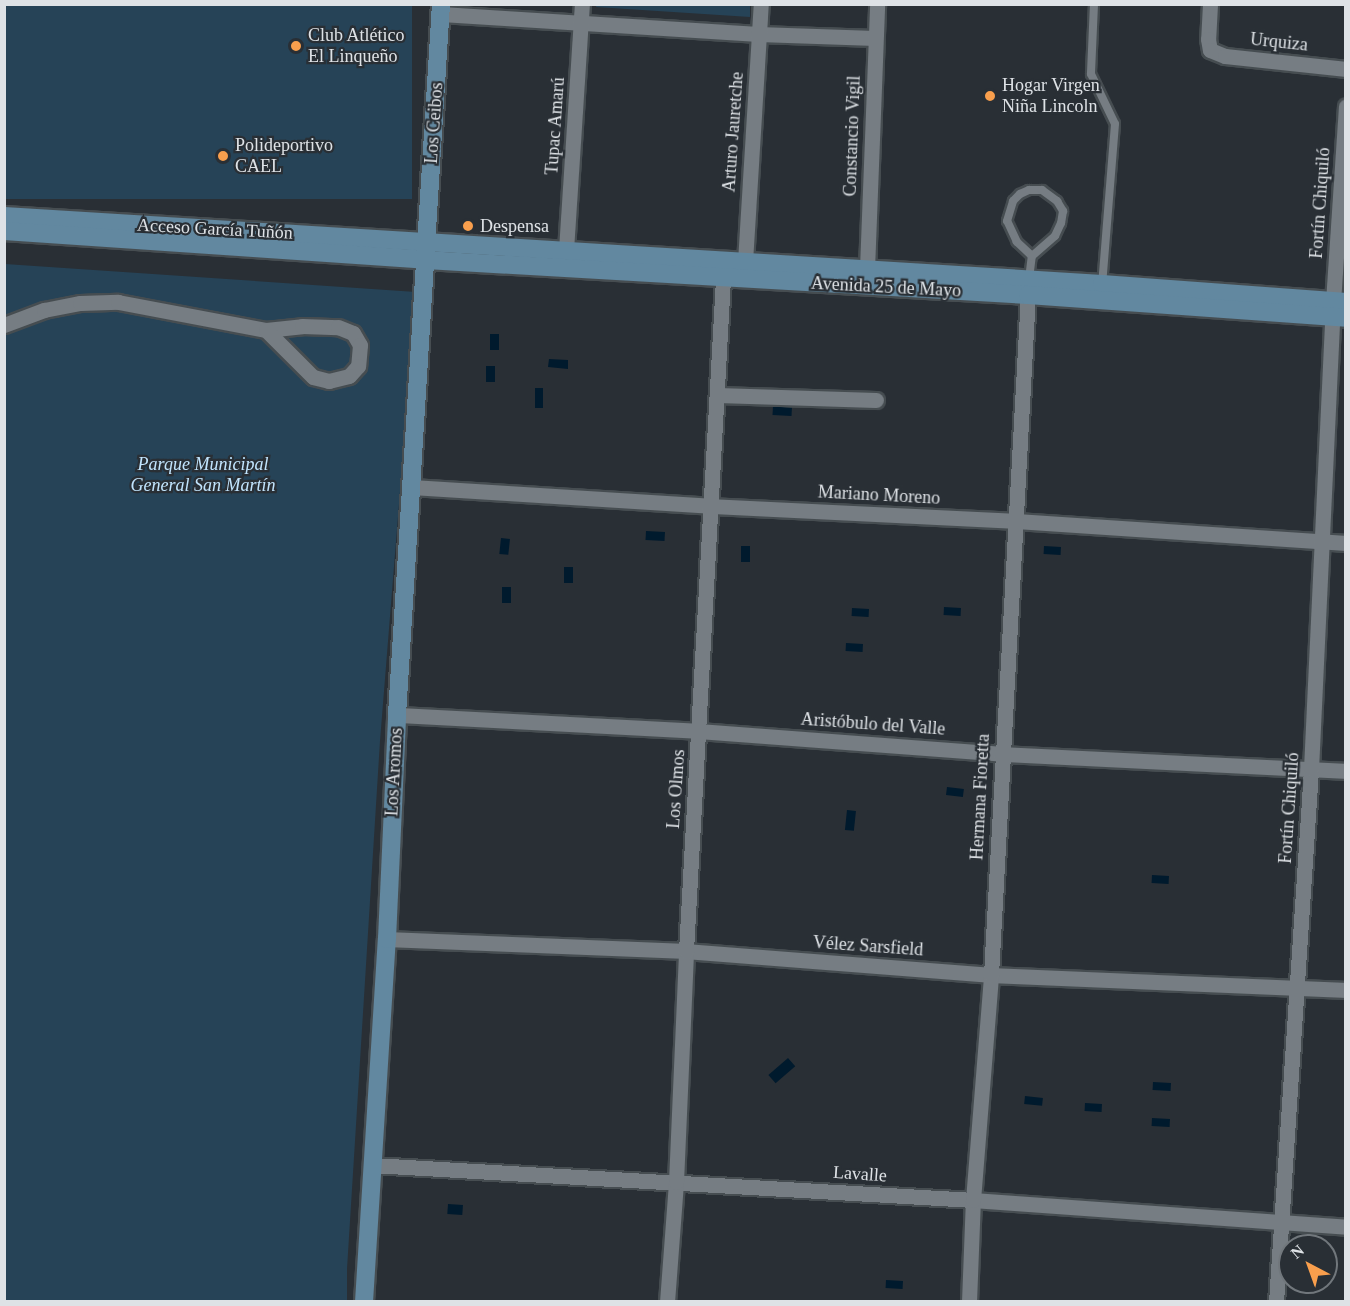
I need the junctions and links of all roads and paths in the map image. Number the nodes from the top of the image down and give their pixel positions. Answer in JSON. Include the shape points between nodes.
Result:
{"nodes":[{"id":1,"x":582,"y":4,"type":"edge"},
{"id":2,"x":761,"y":4,"type":"edge"},
{"id":3,"x":877,"y":4,"type":"edge"},
{"id":4,"x":1094,"y":4,"type":"edge"},
{"id":5,"x":1210,"y":4,"type":"edge"},
{"id":6,"x":441,"y":9,"type":"edge"},
{"id":7,"x":581,"y":24,"type":"junction"},
{"id":8,"x":758,"y":34,"type":"junction"},
{"id":9,"x":875,"y":38,"type":"junction"},
{"id":10,"x":1346,"y":69,"type":"edge"},
{"id":11,"x":1346,"y":106,"type":"edge"},
{"id":12,"x":4,"y":216,"type":"edge"},
{"id":13,"x":4,"y":231,"type":"edge"},
{"id":14,"x":426,"y":242,"type":"junction"},
{"id":15,"x":566,"y":250,"type":"junction"},
{"id":16,"x":1032,"y":256,"type":"junction"},
{"id":17,"x":426,"y":260,"type":"junction"},
{"id":18,"x":724,"y":269,"type":"junction"},
{"id":19,"x":867,"y":269,"type":"junction"},
{"id":20,"x":744,"y":271,"type":"junction"},
{"id":21,"x":1102,"y":284,"type":"junction"},
{"id":22,"x":1028,"y":287,"type":"junction"},
{"id":23,"x":1339,"y":310,"type":"edge"},
{"id":24,"x":4,"y":325,"type":"edge"},
{"id":25,"x":266,"y":330,"type":"junction"},
{"id":26,"x":717,"y":395,"type":"junction"},
{"id":27,"x":876,"y":400,"type":"dead end"},
{"id":28,"x":411,"y":487,"type":"junction"},
{"id":29,"x":710,"y":506,"type":"junction"},
{"id":30,"x":1016,"y":521,"type":"junction"},
{"id":31,"x":1323,"y":542,"type":"junction"},
{"id":32,"x":1346,"y":543,"type":"edge"},
{"id":33,"x":397,"y":715,"type":"junction"},
{"id":34,"x":699,"y":731,"type":"junction"},
{"id":35,"x":1002,"y":754,"type":"junction"},
{"id":36,"x":1311,"y":769,"type":"junction"},
{"id":37,"x":1346,"y":771,"type":"edge"},
{"id":38,"x":387,"y":939,"type":"junction"},
{"id":39,"x":686,"y":951,"type":"junction"},
{"id":40,"x":991,"y":975,"type":"junction"},
{"id":41,"x":1296,"y":987,"type":"junction"},
{"id":42,"x":1346,"y":990,"type":"edge"},
{"id":43,"x":372,"y":1165,"type":"junction"},
{"id":44,"x":676,"y":1182,"type":"junction"},
{"id":45,"x":973,"y":1200,"type":"junction"},
{"id":46,"x":1282,"y":1224,"type":"junction"},
{"id":47,"x":1346,"y":1227,"type":"edge"},
{"id":48,"x":364,"y":1302,"type":"edge"},
{"id":49,"x":667,"y":1302,"type":"edge"},
{"id":50,"x":969,"y":1302,"type":"edge"},
{"id":51,"x":1276,"y":1302,"type":"edge"}],
"edges":[{"from":1,"to":7,"type":"street","name":"Tupac Amarú"},
{"from":2,"to":8,"type":"street","name":"Arturo Jauretche"},
{"from":3,"to":9,"type":"street","name":"Constancio Vigil"},
{"from":4,"to":21,"type":"lane","via":[[1091,74],[1115,124]]},
{"from":5,"to":10,"type":"street","name":"Urquiza","via":[[1210,50],[1225,56]]},
{"from":6,"to":7,"type":"street"},
{"from":6,"to":14,"type":"main road","name":"Los Ceibos"},
{"from":7,"to":8,"type":"street"},
{"from":7,"to":15,"type":"street","name":"Tupac Amarú"},
{"from":8,"to":9,"type":"street"},
{"from":8,"to":20,"type":"street","name":"Arturo Jauretche"},
{"from":9,"to":19,"type":"street","name":"Constancio Vigil"},
{"from":11,"to":23,"type":"street","name":"Fortín Chiquiló"},
{"from":12,"to":14,"type":"main road","name":"Acceso García Tuñón"},
{"from":13,"to":17,"type":"main road","name":"Acceso García Tuñón"},
{"from":14,"to":15,"type":"main road","name":"Avenida 25 de Mayo"},
{"from":14,"to":17,"type":"main road","name":"Los Aromos"},
{"from":15,"to":18,"type":"main road","name":"Avenida 25 de Mayo"},
{"from":16,"to":16,"type":"lane","via":[[1055,236],[1063,211],[1042,190],[1020,194],[1013,201],[1007,221],[1017,242]]},
{"from":16,"to":22,"type":"lane"},
{"from":17,"to":18,"type":"main road","name":"Avenida 25 de Mayo"},
{"from":17,"to":28,"type":"main road","name":"Los Aromos"},
{"from":18,"to":20,"type":"main road","name":"Avenida 25 de Mayo"},
{"from":18,"to":26,"type":"street","name":"Los Olmos"},
{"from":19,"to":20,"type":"main road","name":"Avenida 25 de Mayo"},
{"from":19,"to":22,"type":"main road","name":"Avenida 25 de Mayo"},
{"from":20,"to":22,"type":"main road","name":"Avenida 25 de Mayo"},
{"from":21,"to":22,"type":"main road","name":"Avenida 25 de Mayo"},
{"from":21,"to":23,"type":"main road","name":"Avenida 25 de Mayo"},
{"from":22,"to":23,"type":"main road","name":"Avenida 25 de Mayo"},
{"from":22,"to":30,"type":"street","name":"Hermana Fioretta"},
{"from":23,"to":31,"type":"street","name":"Fortín Chiquiló"},
{"from":24,"to":25,"type":"street","via":[[44,310],[80,303],[118,302]]},
{"from":25,"to":25,"type":"street","via":[[313,377],[329,381],[348,376],[358,366],[360,345],[352,333],[338,327]]},
{"from":26,"to":27,"type":"street"},
{"from":26,"to":29,"type":"street","name":"Los Olmos"},
{"from":28,"to":29,"type":"street","name":"Mariano Moreno"},
{"from":28,"to":33,"type":"main road","name":"Los Aromos"},
{"from":29,"to":30,"type":"street","name":"Mariano Moreno"},
{"from":29,"to":34,"type":"street","name":"Los Olmos"},
{"from":30,"to":31,"type":"street","name":"Mariano Moreno"},
{"from":30,"to":35,"type":"street","name":"Hermana Fioretta"},
{"from":31,"to":32,"type":"street","name":"Mariano Moreno"},
{"from":31,"to":36,"type":"street","name":"Fortín Chiquiló"},
{"from":33,"to":34,"type":"street","name":"Aristóbulo del Valle"},
{"from":33,"to":38,"type":"main road","name":"Los Aromos"},
{"from":34,"to":35,"type":"street","name":"Aristóbulo del Valle"},
{"from":34,"to":39,"type":"street","name":"Los Olmos"},
{"from":35,"to":36,"type":"street","name":"Aristóbulo del Valle"},
{"from":35,"to":40,"type":"street","name":"Hermana Fioretta"},
{"from":36,"to":37,"type":"street","name":"Aristóbulo del Valle"},
{"from":36,"to":41,"type":"street","name":"Fortín Chiquiló"},
{"from":38,"to":39,"type":"street","name":"Vélez Sarsfield"},
{"from":38,"to":43,"type":"main road","name":"Los Aromos"},
{"from":39,"to":40,"type":"street","name":"Vélez Sarsfield"},
{"from":39,"to":44,"type":"street","name":"Los Olmos"},
{"from":40,"to":41,"type":"street","name":"Vélez Sarsfield"},
{"from":40,"to":45,"type":"street","name":"Hermana Fioretta"},
{"from":41,"to":42,"type":"street","name":"Vélez Sarsfield"},
{"from":41,"to":46,"type":"street","name":"Fortín Chiquiló"},
{"from":43,"to":44,"type":"street","name":"Lavalle"},
{"from":43,"to":48,"type":"main road","name":"Los Aromos"},
{"from":44,"to":45,"type":"street","name":"Lavalle"},
{"from":44,"to":49,"type":"street","name":"Los Olmos"},
{"from":45,"to":46,"type":"street","name":"Lavalle"},
{"from":45,"to":50,"type":"street","name":"Hermana Fioretta"},
{"from":46,"to":47,"type":"street","name":"Lavalle"},
{"from":46,"to":51,"type":"street","name":"Fortín Chiquiló"}]}
